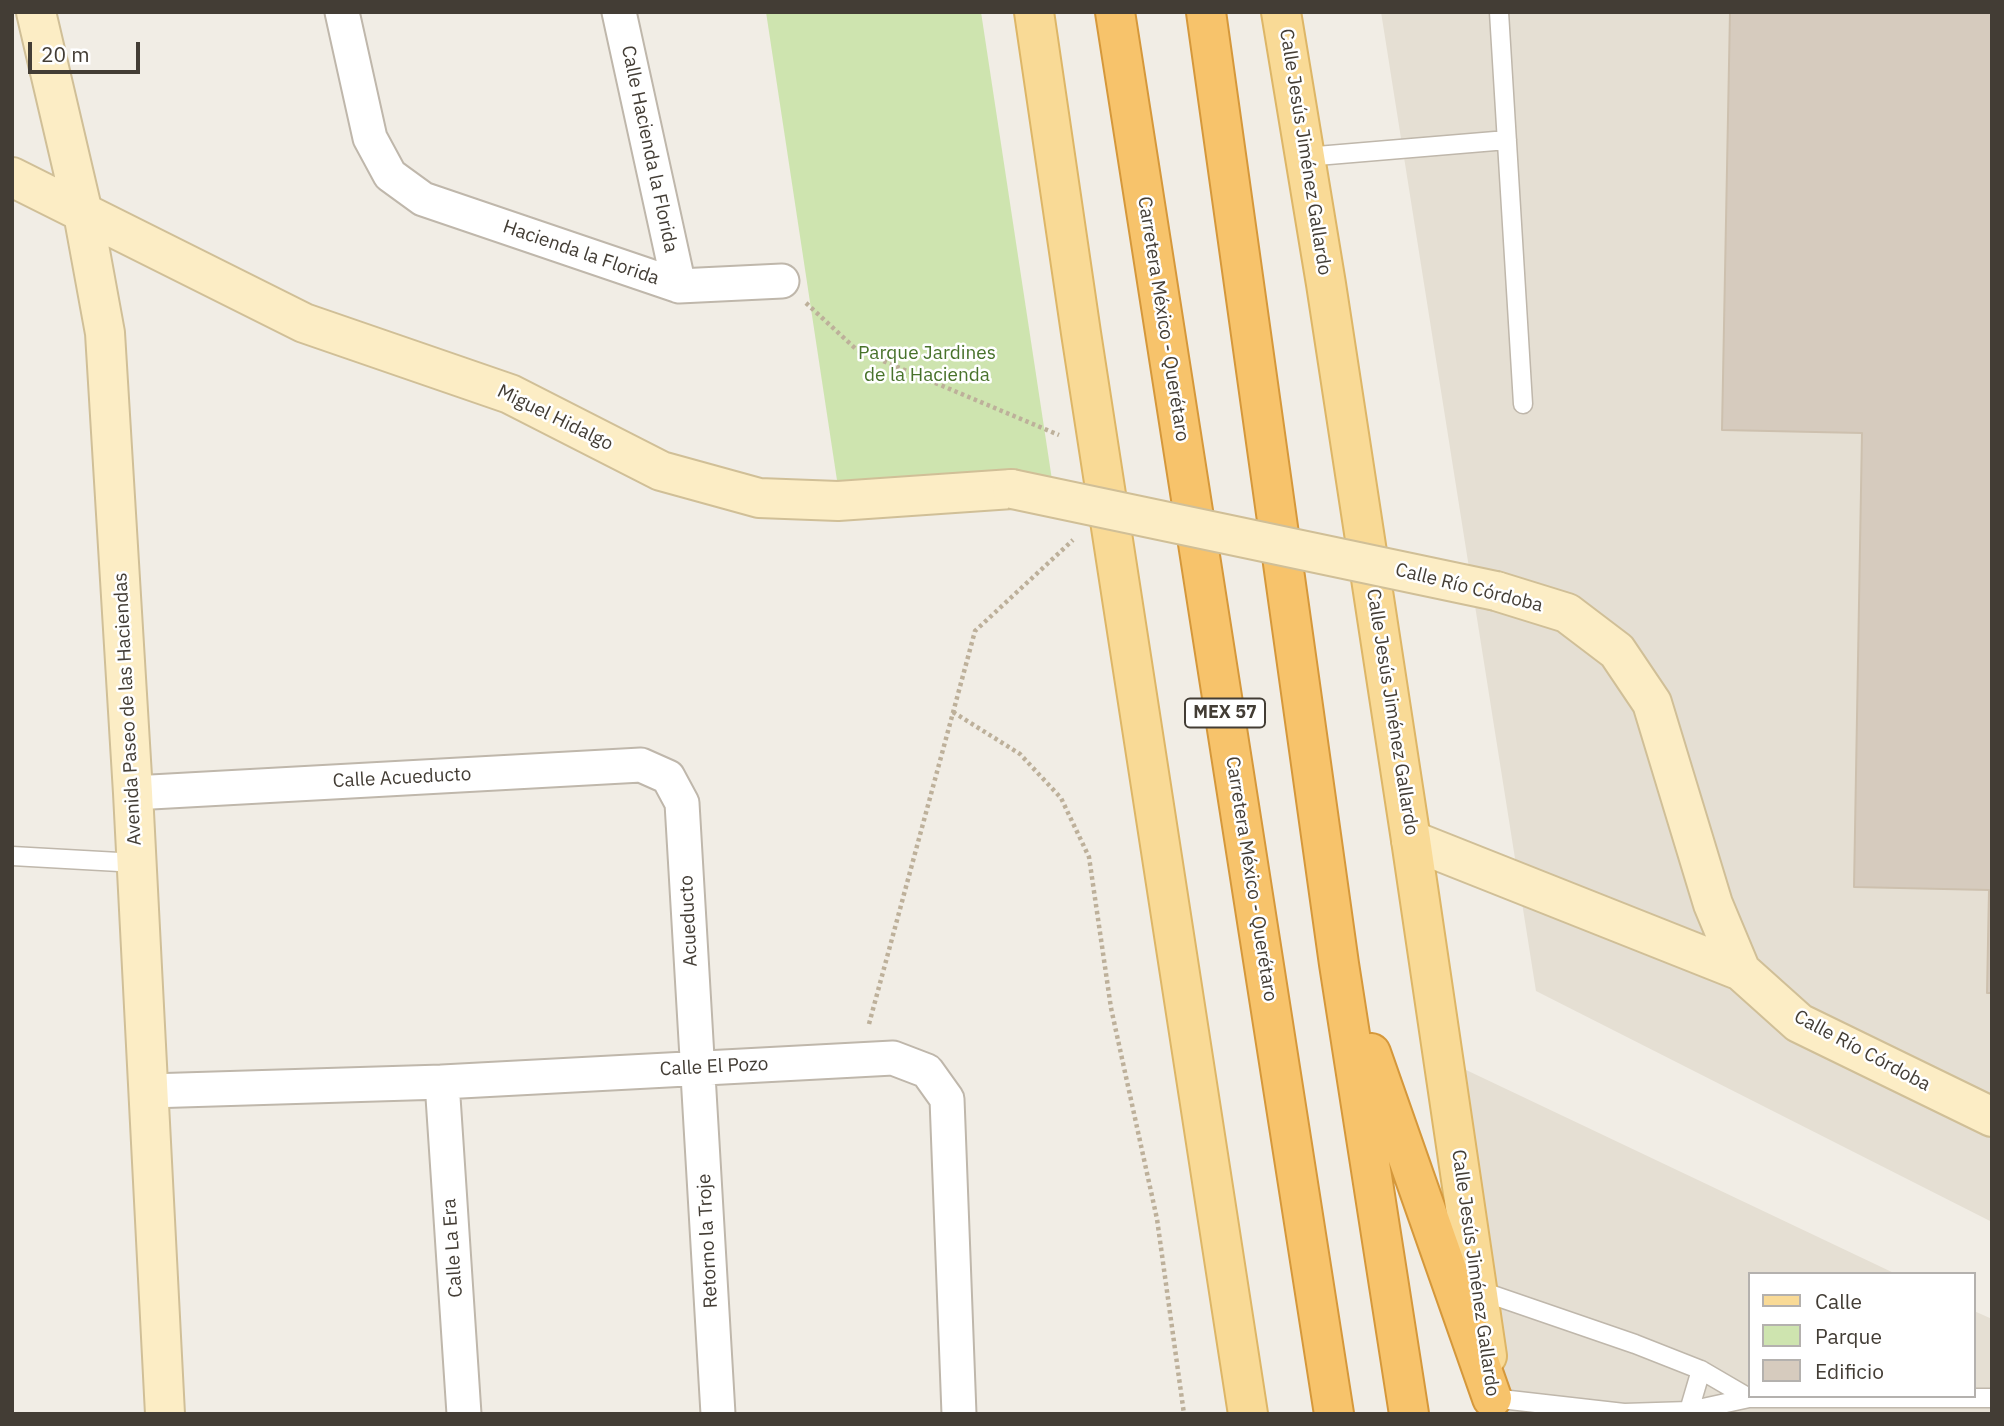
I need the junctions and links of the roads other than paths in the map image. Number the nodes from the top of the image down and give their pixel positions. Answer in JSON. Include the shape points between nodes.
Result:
{"nodes":[{"id":1,"x":36,"y":12,"type":"edge"},
{"id":2,"x":342,"y":12,"type":"edge"},
{"id":3,"x":619,"y":12,"type":"edge"},
{"id":4,"x":1034,"y":12,"type":"edge"},
{"id":5,"x":1115,"y":12,"type":"edge"},
{"id":6,"x":1281,"y":12,"type":"edge"},
{"id":7,"x":1499,"y":12,"type":"edge"},
{"id":8,"x":1207,"y":15,"type":"edge"},
{"id":9,"x":1507,"y":140,"type":"junction"},
{"id":10,"x":1305,"y":157,"type":"junction"},
{"id":11,"x":12,"y":177,"type":"edge"},
{"id":12,"x":83,"y":213,"type":"junction"},
{"id":13,"x":782,"y":281,"type":"road end"},
{"id":14,"x":679,"y":286,"type":"junction"},
{"id":15,"x":1523,"y":404,"type":"dead end"},
{"id":16,"x":1012,"y":489,"type":"joint"},
{"id":17,"x":668,"y":777,"type":"joint"},
{"id":18,"x":133,"y":793,"type":"junction"},
{"id":19,"x":1411,"y":840,"type":"junction"},
{"id":20,"x":12,"y":856,"type":"edge"},
{"id":21,"x":137,"y":863,"type":"junction"},
{"id":22,"x":1339,"y":964,"type":"junction"},
{"id":23,"x":1741,"y":971,"type":"junction"},
{"id":24,"x":698,"y":1068,"type":"junction"},
{"id":25,"x":442,"y":1082,"type":"junction"},
{"id":26,"x":149,"y":1091,"type":"junction"},
{"id":27,"x":1992,"y":1117,"type":"edge"},
{"id":28,"x":1478,"y":1290,"type":"junction"},
{"id":29,"x":1701,"y":1370,"type":"junction"},
{"id":30,"x":1748,"y":1397,"type":"edge"},
{"id":31,"x":1749,"y":1398,"type":"joint"},
{"id":32,"x":1992,"y":1398,"type":"edge"},
{"id":33,"x":1494,"y":1406,"type":"edge"},
{"id":34,"x":1688,"y":1413,"type":"edge"},
{"id":35,"x":164,"y":1414,"type":"edge"},
{"id":36,"x":464,"y":1414,"type":"edge"},
{"id":37,"x":718,"y":1414,"type":"edge"},
{"id":38,"x":959,"y":1414,"type":"edge"},
{"id":39,"x":1248,"y":1414,"type":"edge"},
{"id":40,"x":1334,"y":1414,"type":"edge"},
{"id":41,"x":1409,"y":1414,"type":"edge"}],
"edges":[{"from":1,"to":12,"type":"street","name":"Avenida Paseo de las Haciendas"},
{"from":2,"to":14,"type":"street","name":"Hacienda la Florida","via":[[370,138],[390,174],[423,199]]},
{"from":3,"to":14,"type":"street","name":"Calle Hacienda la Florida"},
{"from":4,"to":39,"type":"main road"},
{"from":5,"to":40,"type":"highway","name":"Carretera México - Querétaro","number":"MEX 57"},
{"from":6,"to":10,"type":"main road","name":"Calle Jesús Jiménez Gallardo"},
{"from":7,"to":9,"type":"lane"},
{"from":8,"to":22,"type":"highway"},
{"from":9,"to":10,"type":"lane"},
{"from":9,"to":15,"type":"lane"},
{"from":10,"to":19,"type":"main road","name":"Calle Jesús Jiménez Gallardo"},
{"from":11,"to":12,"type":"street","name":"Miguel Hidalgo"},
{"from":12,"to":16,"type":"street","name":"Miguel Hidalgo","via":[[304,323],[510,394],[661,471],[759,498],[838,501]]},
{"from":12,"to":18,"type":"street","name":"Avenida Paseo de las Haciendas","via":[[105,333]]},
{"from":13,"to":14,"type":"street","name":"Hacienda la Florida"},
{"from":16,"to":23,"type":"street","name":"Calle Río Córdoba","bridge":true,"via":[[1496,591],[1567,612],[1617,651],[1652,703],[1713,904]]},
{"from":17,"to":18,"type":"street","name":"Calle Acueducto","via":[[641,765]]},
{"from":17,"to":24,"type":"street","name":"Acueducto","via":[[682,803]]},
{"from":18,"to":21,"type":"street","name":"Avenida Paseo de las Haciendas"},
{"from":19,"to":23,"type":"street","name":"Calle Río Córdoba"},
{"from":19,"to":28,"type":"main road","name":"Calle Jesús Jiménez Gallardo"},
{"from":20,"to":21,"type":"lane"},
{"from":21,"to":26,"type":"street","name":"Avenida Paseo de las Haciendas"},
{"from":22,"to":33,"type":"highway"},
{"from":22,"to":41,"type":"highway"},
{"from":23,"to":27,"type":"street","name":"Calle Río Córdoba","via":[[1799,1023]]},
{"from":24,"to":25,"type":"street","name":"Calle El Pozo"},
{"from":24,"to":37,"type":"street","name":"Retorno la Troje"},
{"from":24,"to":38,"type":"street","name":"Calle El Pozo","via":[[893,1058],[928,1070],[947,1099]]},
{"from":25,"to":26,"type":"street","name":"Calle El Pozo"},
{"from":25,"to":36,"type":"street","name":"Calle La Era"},
{"from":26,"to":35,"type":"street","name":"Avenida Paseo de las Haciendas"},
{"from":28,"to":29,"type":"lane"},
{"from":28,"to":33,"type":"main road","name":"Calle Jesús Jiménez Gallardo"},
{"from":29,"to":30,"type":"lane"},
{"from":29,"to":34,"type":"lane"},
{"from":31,"to":32,"type":"lane"},
{"from":31,"to":34,"type":"lane"},
{"from":33,"to":34,"type":"lane"}]}
